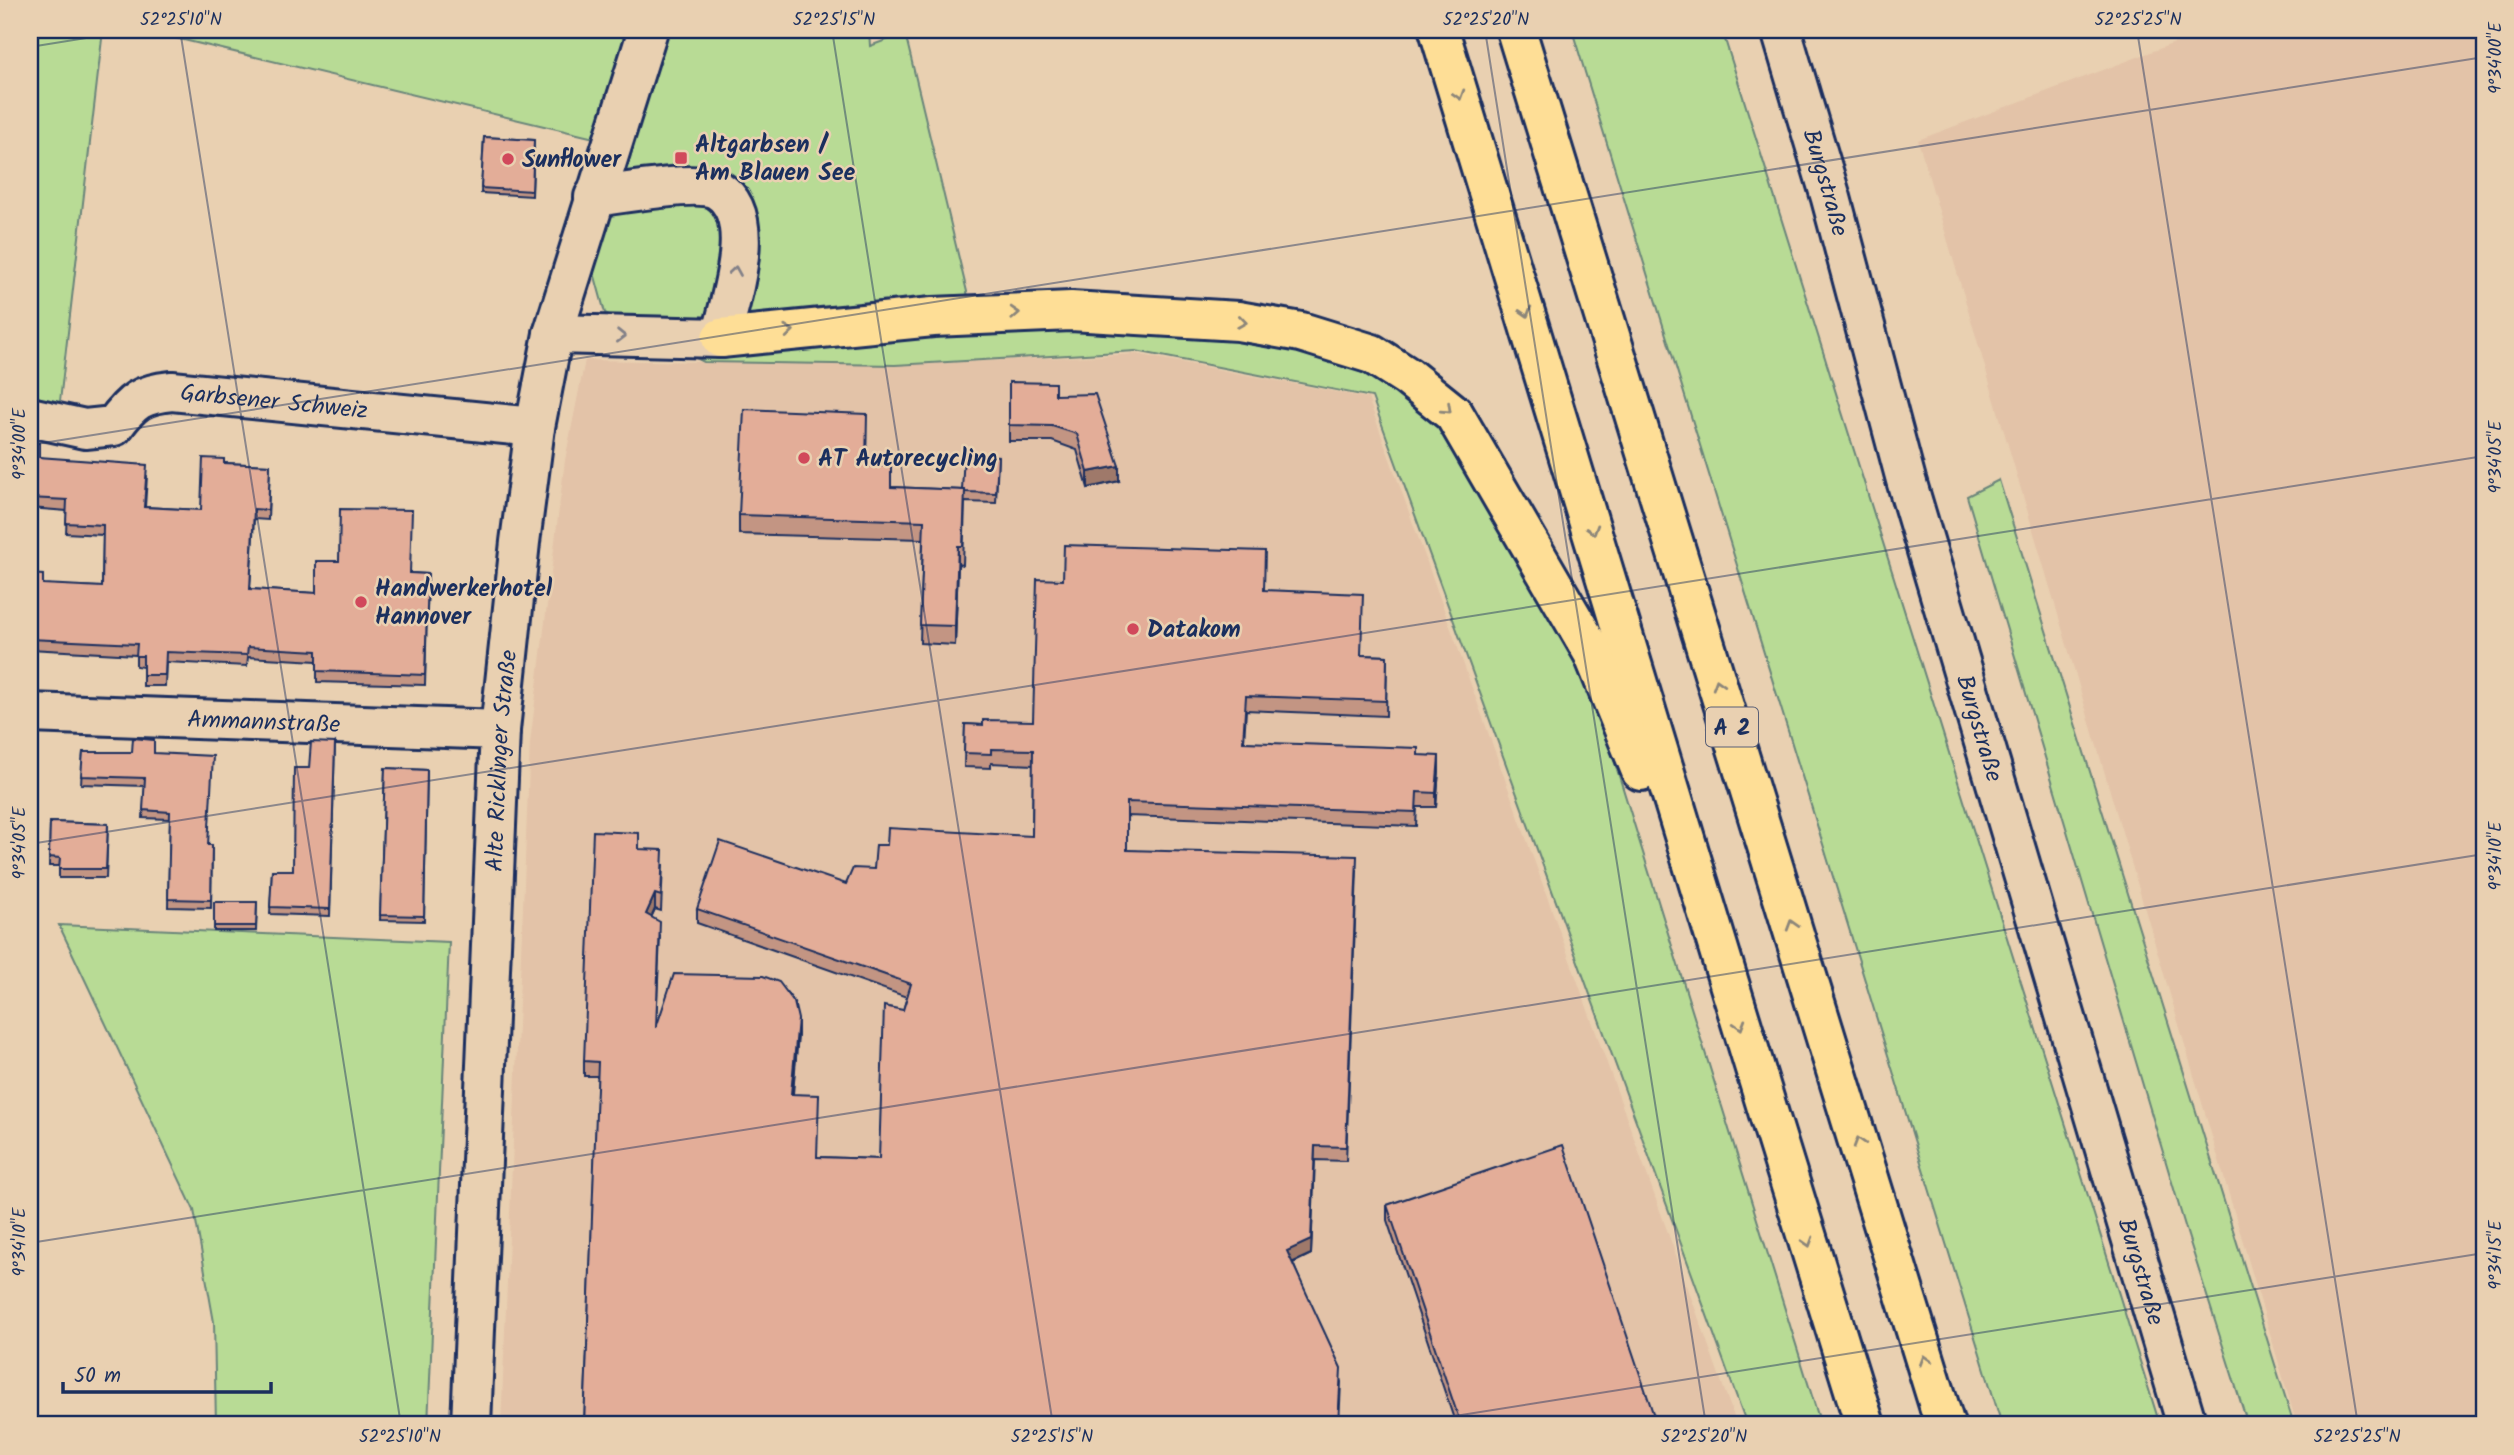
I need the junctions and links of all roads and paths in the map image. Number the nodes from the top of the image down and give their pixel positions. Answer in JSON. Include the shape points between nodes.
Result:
{"nodes":[{"id":1,"x":648,"y":30,"type":"edge"},
{"id":2,"x":1439,"y":30,"type":"edge"},
{"id":3,"x":1516,"y":30,"type":"edge"},
{"id":4,"x":1781,"y":30,"type":"edge"},
{"id":5,"x":594,"y":197,"type":"junction"},
{"id":6,"x":553,"y":334,"type":"junction"},
{"id":7,"x":721,"y":338,"type":"junction"},
{"id":8,"x":30,"y":417,"type":"edge"},
{"id":9,"x":535,"y":427,"type":"junction"},
{"id":10,"x":30,"y":713,"type":"edge"},
{"id":11,"x":500,"y":730,"type":"junction"},
{"id":12,"x":1719,"y":960,"type":"junction"},
{"id":13,"x":471,"y":1425,"type":"edge"},
{"id":14,"x":1865,"y":1425,"type":"edge"},
{"id":15,"x":1945,"y":1425,"type":"edge"},
{"id":16,"x":2187,"y":1425,"type":"edge"}],
"edges":[{"from":1,"to":5,"type":"street","name":"Alte Ricklinger Straße"},
{"from":2,"to":12,"type":"highway","one_way":true},
{"from":15,"to":3,"type":"highway","number":"A 2","one_way":true},
{"from":4,"to":16,"type":"street","name":"Burgstraße","via":[[1910,493]]},
{"from":5,"to":6,"type":"street","name":"Alte Ricklinger Straße"},
{"from":7,"to":5,"type":"street","one_way":true,"via":[[741,231],[737,213],[727,200],[717,190],[705,187]]},
{"from":6,"to":7,"type":"street","one_way":true},
{"from":6,"to":9,"type":"street","name":"Alte Ricklinger Straße"},
{"from":7,"to":12,"type":"highway","one_way":true,"via":[[933,317],[1071,311],[1238,321],[1349,345],[1390,364],[1454,414],[1593,653]]},
{"from":8,"to":9,"type":"street","name":"Garbsener Schweiz","via":[[85,429],[114,426],[127,408],[148,393],[172,391]]},
{"from":9,"to":11,"type":"street","name":"Alte Ricklinger Straße"},
{"from":10,"to":11,"type":"street","name":"Ammannstraße"},
{"from":11,"to":13,"type":"street","name":"Alte Ricklinger Straße"},
{"from":12,"to":14,"type":"highway","one_way":true}]}
